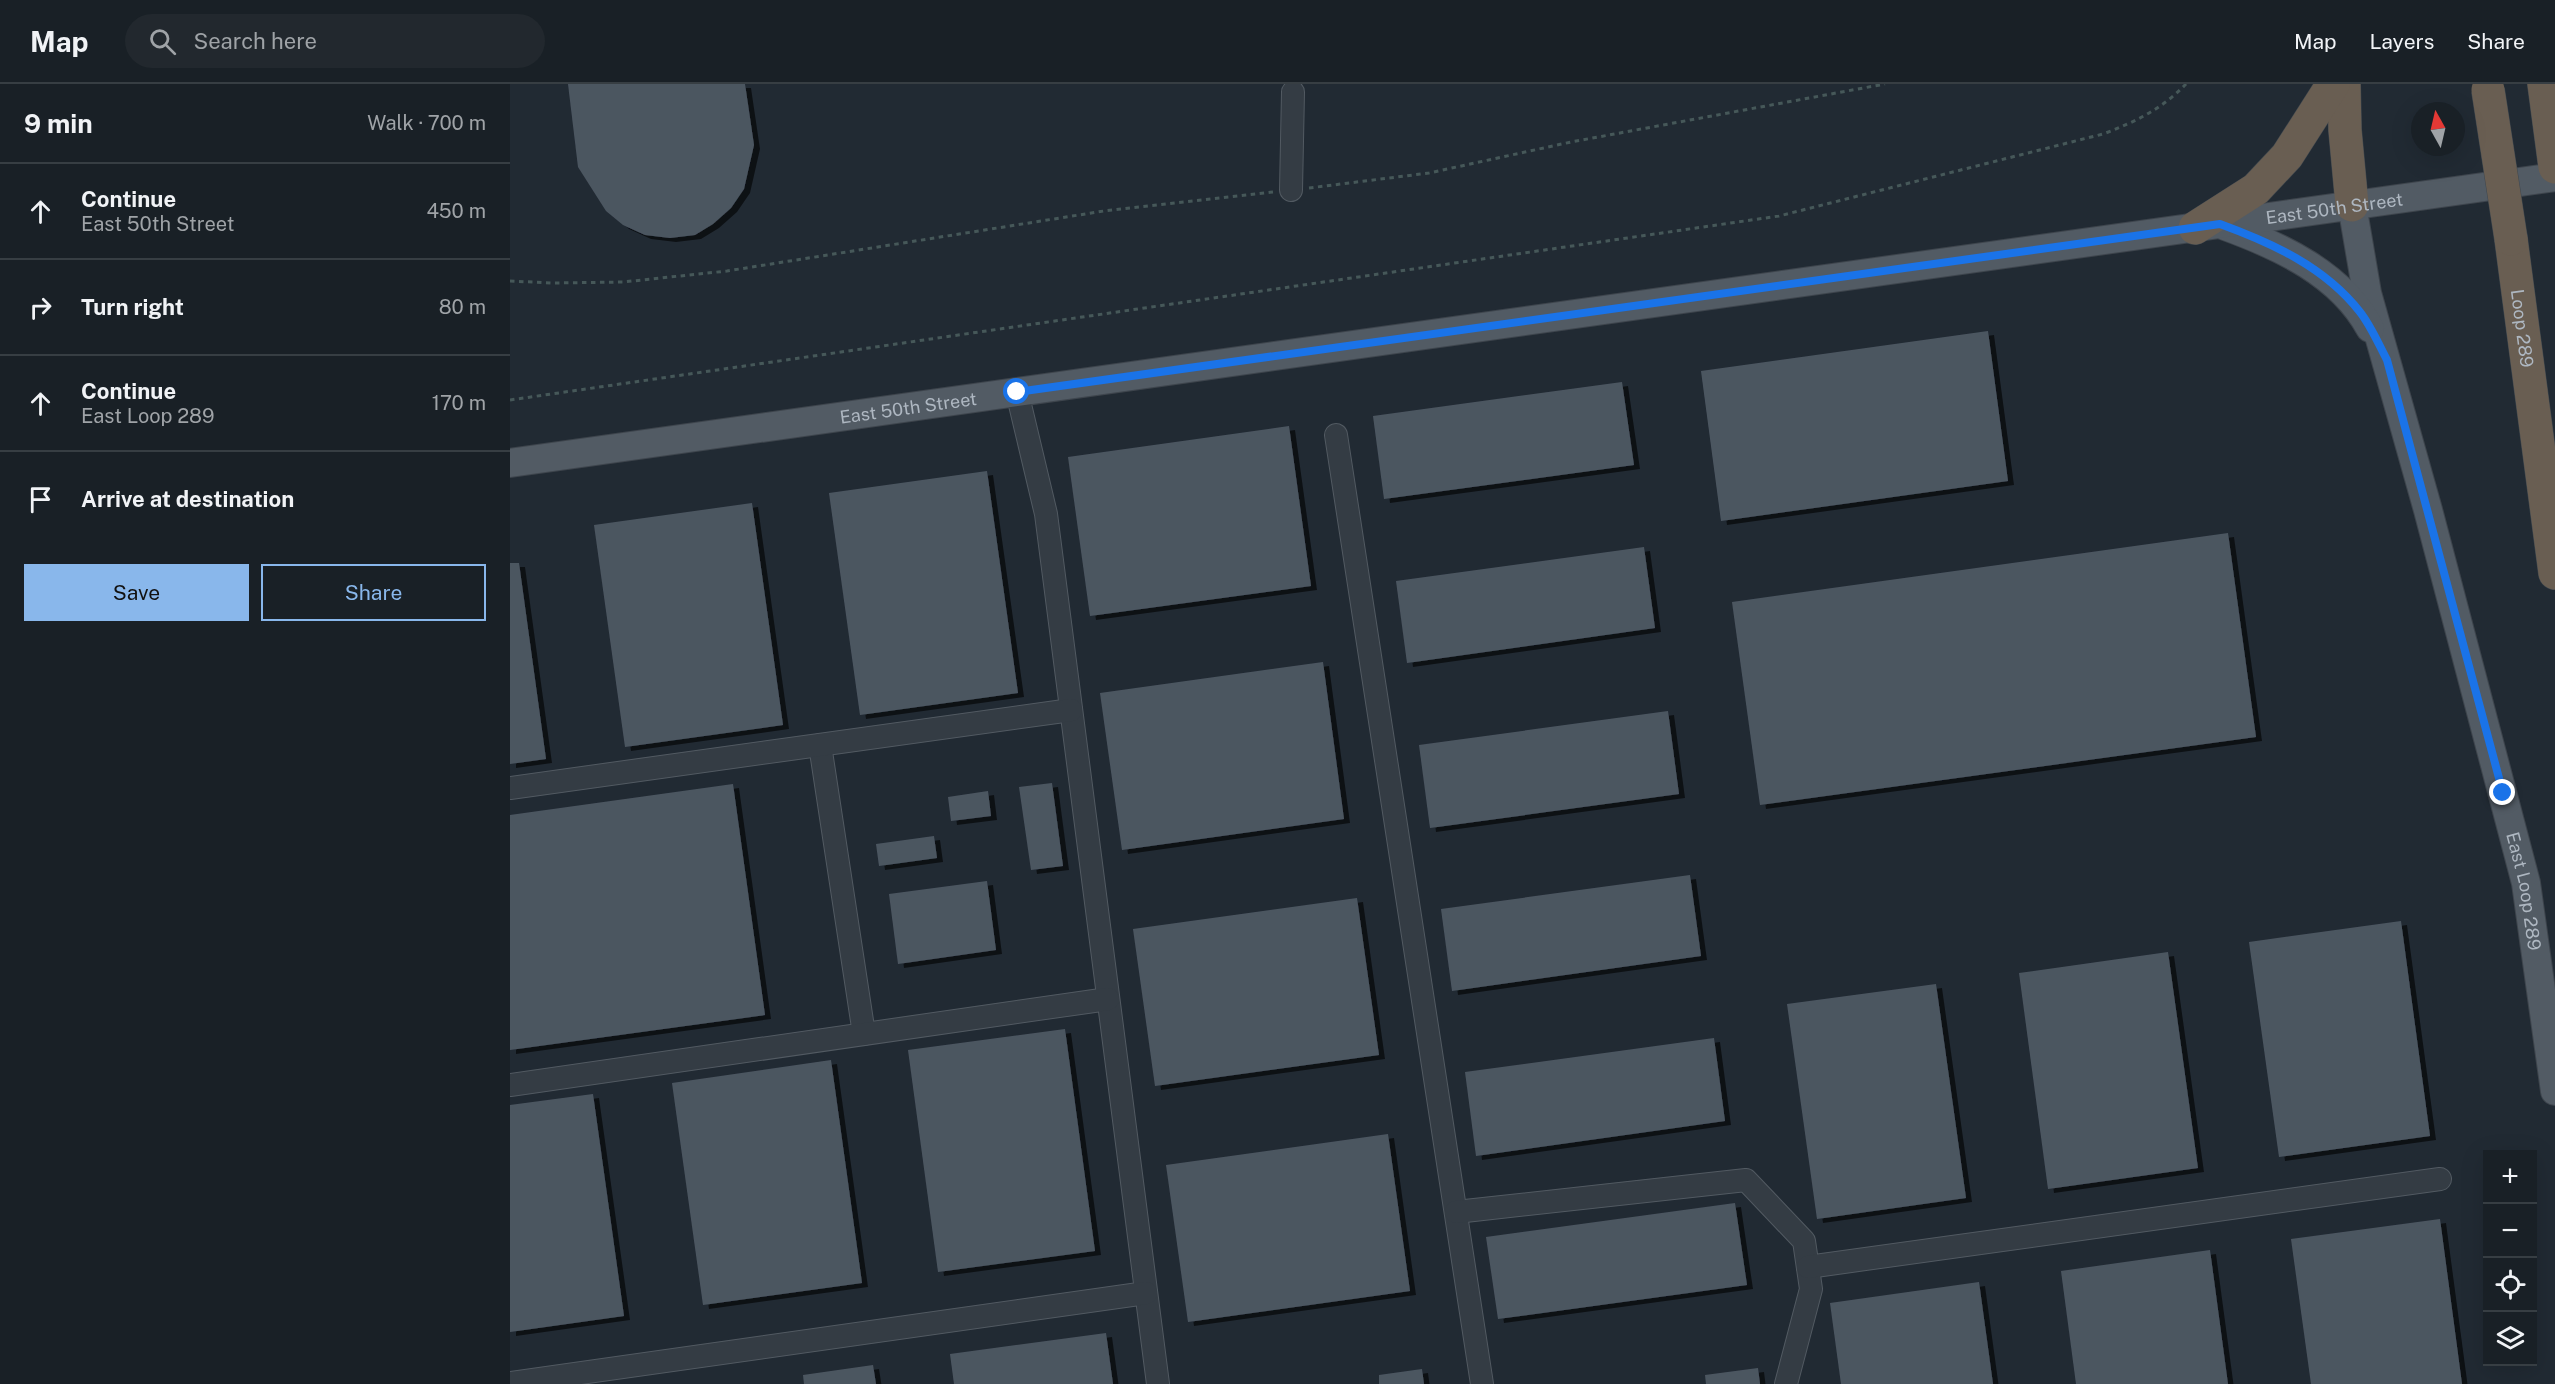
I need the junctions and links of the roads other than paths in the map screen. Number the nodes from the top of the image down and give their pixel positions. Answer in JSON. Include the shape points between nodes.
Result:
{"nodes":[{"id":1,"x":2333,"y":84,"type":"edge"},
{"id":2,"x":2344,"y":84,"type":"edge"},
{"id":3,"x":2544,"y":84,"type":"edge"},
{"id":4,"x":2488,"y":87,"type":"edge"},
{"id":5,"x":1293,"y":92,"type":"dead end"},
{"id":6,"x":2555,"y":167,"type":"edge"},
{"id":7,"x":2555,"y":177,"type":"edge"},
{"id":8,"x":1291,"y":190,"type":"road end"},
{"id":9,"x":2352,"y":206,"type":"junction"},
{"id":10,"x":2207,"y":226,"type":"junction"},
{"id":11,"x":2387,"y":360,"type":"junction"},
{"id":12,"x":1017,"y":392,"type":"junction"},
{"id":13,"x":1336,"y":435,"type":"dead end"},
{"id":14,"x":510,"y":463,"type":"edge"},
{"id":15,"x":2555,"y":573,"type":"edge"},
{"id":16,"x":1071,"y":710,"type":"junction"},
{"id":17,"x":820,"y":745,"type":"junction"},
{"id":18,"x":510,"y":788,"type":"edge"},
{"id":19,"x":1108,"y":999,"type":"junction"},
{"id":20,"x":864,"y":1034,"type":"junction"},
{"id":21,"x":510,"y":1085,"type":"edge"},
{"id":22,"x":2555,"y":1091,"type":"edge"},
{"id":23,"x":2440,"y":1179,"type":"dead end"},
{"id":24,"x":1455,"y":1212,"type":"junction"},
{"id":25,"x":1808,"y":1266,"type":"junction"},
{"id":26,"x":1146,"y":1293,"type":"junction"},
{"id":27,"x":510,"y":1383,"type":"edge"},
{"id":28,"x":1158,"y":1384,"type":"edge"},
{"id":29,"x":1482,"y":1384,"type":"edge"},
{"id":30,"x":1786,"y":1384,"type":"edge"}],
"edges":[{"from":1,"to":10,"type":"highway","via":[[2287,156],[2256,189]]},
{"from":2,"to":9,"type":"highway"},
{"from":3,"to":6,"type":"highway"},
{"from":4,"to":15,"type":"highway","name":"Loop 289","bridge":true},
{"from":5,"to":8,"type":"lane"},
{"from":7,"to":9,"type":"main road","name":"East 50th Street"},
{"from":9,"to":10,"type":"main road","name":"East 50th Street"},
{"from":9,"to":11,"type":"main road","name":"East Loop 289","via":[[2367,293]]},
{"from":10,"to":11,"type":"main road","via":[[2269,242],[2337,286],[2362,313]]},
{"from":10,"to":12,"type":"main road","name":"East 50th Street"},
{"from":11,"to":22,"type":"main road","name":"East Loop 289","via":[[2521,863]]},
{"from":12,"to":14,"type":"main road","name":"East 50th Street"},
{"from":12,"to":16,"type":"lane","via":[[1046,514]]},
{"from":13,"to":24,"type":"lane"},
{"from":16,"to":17,"type":"lane"},
{"from":16,"to":19,"type":"lane"},
{"from":17,"to":18,"type":"lane"},
{"from":17,"to":20,"type":"lane"},
{"from":19,"to":20,"type":"lane"},
{"from":19,"to":26,"type":"lane"},
{"from":20,"to":21,"type":"lane"},
{"from":23,"to":25,"type":"lane"},
{"from":24,"to":25,"type":"lane","via":[[1746,1180],[1804,1241]]},
{"from":24,"to":29,"type":"lane"},
{"from":25,"to":30,"type":"lane","via":[[1811,1289]]},
{"from":26,"to":27,"type":"lane"},
{"from":26,"to":28,"type":"lane"}]}
